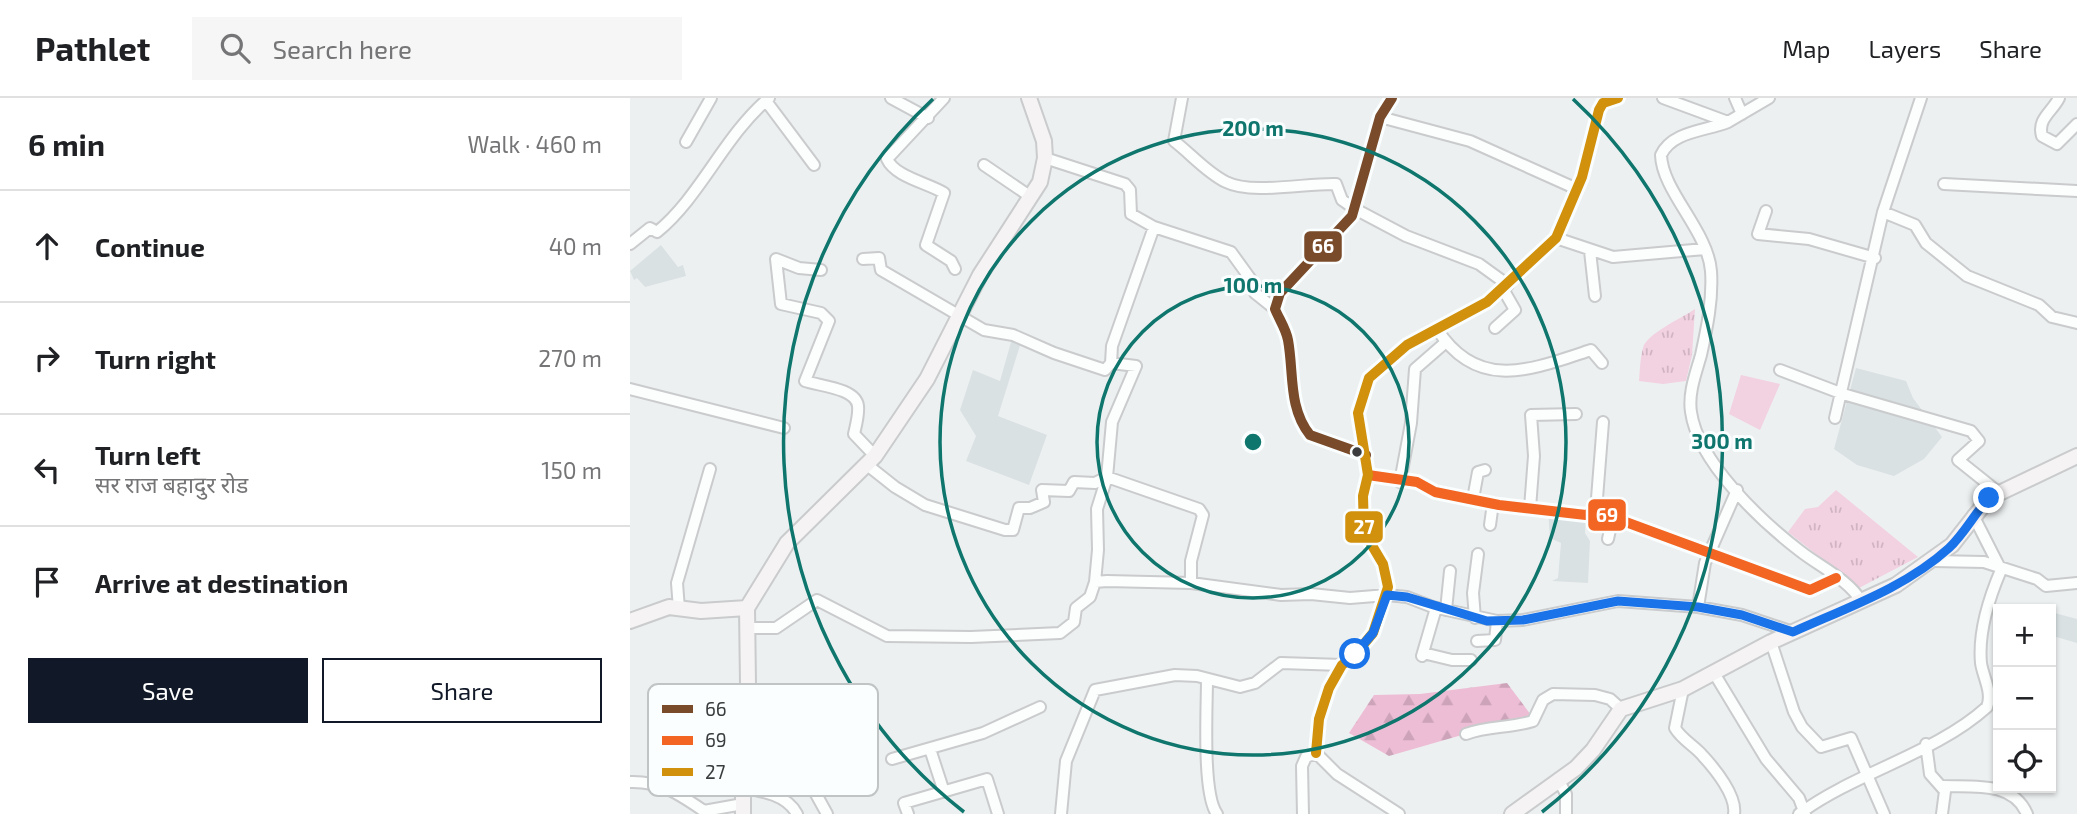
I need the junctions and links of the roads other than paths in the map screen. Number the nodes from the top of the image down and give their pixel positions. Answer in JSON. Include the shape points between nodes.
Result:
{"nodes":[{"id":1,"x":711,"y":98,"type":"edge"},
{"id":2,"x":891,"y":98,"type":"edge"},
{"id":3,"x":944,"y":98,"type":"edge"},
{"id":4,"x":1029,"y":98,"type":"edge"},
{"id":5,"x":1182,"y":98,"type":"edge"},
{"id":6,"x":1392,"y":98,"type":"edge"},
{"id":7,"x":1663,"y":98,"type":"edge"},
{"id":8,"x":1735,"y":98,"type":"edge"},
{"id":9,"x":1769,"y":98,"type":"edge"},
{"id":10,"x":1921,"y":98,"type":"edge"},
{"id":11,"x":2059,"y":98,"type":"edge"},
{"id":12,"x":768,"y":99,"type":"edge"},
{"id":13,"x":1609,"y":99,"type":"edge"},
{"id":14,"x":1742,"y":114,"type":"junction"},
{"id":15,"x":1380,"y":117,"type":"junction"},
{"id":16,"x":928,"y":118,"type":"junction"},
{"id":17,"x":1728,"y":122,"type":"junction"},
{"id":18,"x":2077,"y":124,"type":"edge"},
{"id":19,"x":686,"y":142,"type":"dead end"},
{"id":20,"x":1045,"y":158,"type":"junction"},
{"id":21,"x":814,"y":165,"type":"dead end"},
{"id":22,"x":984,"y":165,"type":"dead end"},
{"id":23,"x":1944,"y":184,"type":"dead end"},
{"id":24,"x":1577,"y":189,"type":"junction"},
{"id":25,"x":2077,"y":191,"type":"edge"},
{"id":26,"x":1031,"y":197,"type":"junction"},
{"id":27,"x":1355,"y":209,"type":"junction"},
{"id":28,"x":1766,"y":211,"type":"dead end"},
{"id":29,"x":1883,"y":212,"type":"junction"},
{"id":30,"x":1153,"y":227,"type":"junction"},
{"id":31,"x":1556,"y":237,"type":"junction"},
{"id":32,"x":630,"y":244,"type":"edge"},
{"id":33,"x":1705,"y":249,"type":"junction"},
{"id":34,"x":1590,"y":251,"type":"junction"},
{"id":35,"x":1875,"y":258,"type":"junction"},
{"id":36,"x":863,"y":259,"type":"dead end"},
{"id":37,"x":955,"y":269,"type":"dead end"},
{"id":38,"x":821,"y":270,"type":"dead end"},
{"id":39,"x":1506,"y":287,"type":"junction"},
{"id":40,"x":1595,"y":296,"type":"dead end"},
{"id":41,"x":1275,"y":309,"type":"junction"},
{"id":42,"x":957,"y":317,"type":"junction"},
{"id":43,"x":2077,"y":323,"type":"edge"},
{"id":44,"x":1495,"y":328,"type":"dead end"},
{"id":45,"x":1437,"y":329,"type":"junction"},
{"id":46,"x":1446,"y":342,"type":"junction"},
{"id":47,"x":1111,"y":363,"type":"junction"},
{"id":48,"x":1602,"y":363,"type":"dead end"},
{"id":49,"x":1780,"y":370,"type":"dead end"},
{"id":50,"x":630,"y":389,"type":"edge"},
{"id":51,"x":1843,"y":394,"type":"junction"},
{"id":52,"x":1576,"y":414,"type":"dead end"},
{"id":53,"x":1835,"y":418,"type":"dead end"},
{"id":54,"x":1603,"y":422,"type":"dead end"},
{"id":55,"x":784,"y":428,"type":"dead end"},
{"id":56,"x":1366,"y":455,"type":"junction"},
{"id":57,"x":2077,"y":456,"type":"edge"},
{"id":58,"x":870,"y":460,"type":"junction"},
{"id":59,"x":710,"y":469,"type":"dead end"},
{"id":60,"x":1485,"y":470,"type":"dead end"},
{"id":61,"x":1368,"y":475,"type":"junction"},
{"id":62,"x":1107,"y":477,"type":"junction"},
{"id":63,"x":1400,"y":482,"type":"junction"},
{"id":64,"x":1737,"y":490,"type":"junction"},
{"id":65,"x":1998,"y":492,"type":"junction"},
{"id":66,"x":1473,"y":499,"type":"junction"},
{"id":67,"x":1493,"y":503,"type":"junction"},
{"id":68,"x":1530,"y":508,"type":"junction"},
{"id":69,"x":1596,"y":511,"type":"junction"},
{"id":70,"x":1973,"y":515,"type":"junction"},
{"id":71,"x":1613,"y":516,"type":"junction"},
{"id":72,"x":1490,"y":525,"type":"dead end"},
{"id":73,"x":1608,"y":539,"type":"dead end"},
{"id":74,"x":1709,"y":552,"type":"junction"},
{"id":75,"x":1478,"y":554,"type":"dead end"},
{"id":76,"x":1933,"y":561,"type":"junction"},
{"id":77,"x":2001,"y":570,"type":"junction"},
{"id":78,"x":1450,"y":571,"type":"dead end"},
{"id":79,"x":1836,"y":578,"type":"junction"},
{"id":80,"x":1095,"y":582,"type":"junction"},
{"id":81,"x":1191,"y":583,"type":"junction"},
{"id":82,"x":2077,"y":583,"type":"edge"},
{"id":83,"x":1387,"y":595,"type":"junction"},
{"id":84,"x":1861,"y":601,"type":"junction"},
{"id":85,"x":1698,"y":607,"type":"junction"},
{"id":86,"x":747,"y":608,"type":"junction"},
{"id":87,"x":679,"y":609,"type":"junction"},
{"id":88,"x":1441,"y":609,"type":"junction"},
{"id":89,"x":1475,"y":618,"type":"junction"},
{"id":90,"x":630,"y":621,"type":"edge"},
{"id":91,"x":1497,"y":621,"type":"junction"},
{"id":92,"x":748,"y":628,"type":"junction"},
{"id":93,"x":1793,"y":632,"type":"junction"},
{"id":94,"x":1477,"y":641,"type":"dead end"},
{"id":95,"x":1771,"y":642,"type":"junction"},
{"id":96,"x":1471,"y":660,"type":"dead end"},
{"id":97,"x":1342,"y":665,"type":"junction"},
{"id":98,"x":1714,"y":673,"type":"junction"},
{"id":99,"x":1206,"y":680,"type":"junction"},
{"id":100,"x":748,"y":684,"type":"edge"},
{"id":101,"x":1683,"y":689,"type":"junction"},
{"id":102,"x":1040,"y":707,"type":"dead end"},
{"id":103,"x":1621,"y":709,"type":"junction"},
{"id":104,"x":1466,"y":734,"type":"dead end"},
{"id":105,"x":1926,"y":744,"type":"junction"},
{"id":106,"x":930,"y":749,"type":"junction"},
{"id":107,"x":1316,"y":754,"type":"junction"},
{"id":108,"x":892,"y":759,"type":"dead end"},
{"id":109,"x":1868,"y":775,"type":"junction"},
{"id":110,"x":1558,"y":779,"type":"junction"},
{"id":111,"x":630,"y":782,"type":"edge"},
{"id":112,"x":648,"y":782,"type":"edge"},
{"id":113,"x":1942,"y":786,"type":"junction"},
{"id":114,"x":944,"y":792,"type":"junction"},
{"id":115,"x":682,"y":796,"type":"edge"},
{"id":116,"x":778,"y":796,"type":"edge"},
{"id":117,"x":817,"y":796,"type":"edge"},
{"id":118,"x":743,"y":809,"type":"edge"},
{"id":119,"x":1803,"y":813,"type":"edge"},
{"id":120,"x":797,"y":814,"type":"edge"},
{"id":121,"x":827,"y":814,"type":"edge"},
{"id":122,"x":908,"y":814,"type":"edge"},
{"id":123,"x":998,"y":814,"type":"edge"},
{"id":124,"x":1061,"y":814,"type":"edge"},
{"id":125,"x":1217,"y":814,"type":"edge"},
{"id":126,"x":1303,"y":814,"type":"edge"},
{"id":127,"x":1399,"y":814,"type":"edge"},
{"id":128,"x":1512,"y":814,"type":"edge"},
{"id":129,"x":1566,"y":814,"type":"edge"},
{"id":130,"x":1734,"y":814,"type":"edge"},
{"id":131,"x":1884,"y":814,"type":"edge"},
{"id":132,"x":1942,"y":814,"type":"edge"},
{"id":133,"x":2027,"y":814,"type":"edge"}],
"edges":[{"from":1,"to":19,"type":"street"},
{"from":2,"to":16,"type":"street"},
{"from":3,"to":16,"type":"street"},
{"from":4,"to":20,"type":"street"},
{"from":5,"to":27,"type":"street","via":[[1174,141],[1227,183],[1279,189],[1336,184],[1342,200]]},
{"from":6,"to":15,"type":"street"},
{"from":7,"to":17,"type":"street"},
{"from":8,"to":14,"type":"street"},
{"from":9,"to":14,"type":"street"},
{"from":10,"to":29,"type":"street"},
{"from":11,"to":18,"type":"street","via":[[2045,115],[2042,136],[2057,144]]},
{"from":12,"to":21,"type":"street"},
{"from":12,"to":32,"type":"street","via":[[728,141],[679,211],[657,232],[650,228]]},
{"from":13,"to":24,"type":"street","via":[[1595,121]]},
{"from":14,"to":17,"type":"street"},
{"from":15,"to":24,"type":"street","via":[[1470,141]]},
{"from":15,"to":27,"type":"street"},
{"from":16,"to":37,"type":"street","via":[[887,159],[905,175],[944,193],[926,245],[951,261]]},
{"from":17,"to":33,"type":"street","via":[[1679,137],[1661,155],[1665,173]]},
{"from":20,"to":26,"type":"street"},
{"from":20,"to":30,"type":"street","via":[[1125,184],[1130,190],[1131,214]]},
{"from":22,"to":26,"type":"street"},
{"from":23,"to":25,"type":"street"},
{"from":24,"to":31,"type":"street"},
{"from":26,"to":42,"type":"street"},
{"from":27,"to":39,"type":"street","via":[[1406,236],[1479,264]]},
{"from":27,"to":41,"type":"street","via":[[1280,293]]},
{"from":28,"to":35,"type":"street","via":[[1758,234],[1809,239]]},
{"from":29,"to":35,"type":"street"},
{"from":29,"to":43,"type":"street","via":[[1915,225],[1926,243],[1967,276],[2039,305],[2052,317]]},
{"from":30,"to":41,"type":"street","via":[[1231,252],[1255,293]]},
{"from":30,"to":47,"type":"street","via":[[1115,334]]},
{"from":31,"to":34,"type":"street"},
{"from":31,"to":39,"type":"street"},
{"from":33,"to":34,"type":"street","via":[[1613,257]]},
{"from":33,"to":64,"type":"street","via":[[1711,269],[1710,300],[1690,398],[1691,414],[1699,440]]},
{"from":34,"to":40,"type":"street"},
{"from":35,"to":51,"type":"street"},
{"from":36,"to":42,"type":"street","via":[[879,258],[881,270]]},
{"from":38,"to":58,"type":"street","via":[[776,259],[781,304],[821,313],[828,321],[805,382],[856,399],[855,434]]},
{"from":39,"to":44,"type":"street","via":[[1515,310]]},
{"from":39,"to":45,"type":"street"},
{"from":41,"to":56,"type":"street","via":[[1287,336],[1296,412],[1305,429],[1310,435]]},
{"from":42,"to":47,"type":"street","via":[[1105,370]]},
{"from":42,"to":58,"type":"street","via":[[927,379]]},
{"from":45,"to":46,"type":"street"},
{"from":45,"to":56,"type":"street","via":[[1402,349],[1369,378],[1358,413]]},
{"from":46,"to":48,"type":"street","via":[[1469,361],[1493,369],[1524,372],[1591,350]]},
{"from":46,"to":63,"type":"street","via":[[1415,369]]},
{"from":47,"to":62,"type":"street","via":[[1136,366],[1112,422]]},
{"from":49,"to":51,"type":"street"},
{"from":50,"to":55,"type":"street"},
{"from":51,"to":53,"type":"street"},
{"from":51,"to":65,"type":"street","via":[[1971,431],[1979,441],[1958,460]]},
{"from":52,"to":68,"type":"street","via":[[1531,415]]},
{"from":54,"to":69,"type":"street"},
{"from":56,"to":61,"type":"street"},
{"from":57,"to":65,"type":"street"},
{"from":58,"to":62,"type":"street","via":[[895,487],[925,505],[1005,530],[1013,530],[1019,508],[1044,502],[1042,490],[1069,491],[1074,482],[1095,483]]},
{"from":58,"to":86,"type":"street","via":[[787,543]]},
{"from":59,"to":87,"type":"street","via":[[677,583]]},
{"from":60,"to":66,"type":"street","via":[[1478,471]]},
{"from":61,"to":63,"type":"street"},
{"from":61,"to":83,"type":"street","via":[[1363,496],[1364,532],[1383,564]]},
{"from":62,"to":80,"type":"street","via":[[1097,509]]},
{"from":62,"to":81,"type":"street","via":[[1203,514],[1191,561]]},
{"from":63,"to":66,"type":"street","via":[[1417,482],[1435,492]]},
{"from":64,"to":74,"type":"street"},
{"from":64,"to":79,"type":"street","via":[[1769,526]]},
{"from":65,"to":70,"type":"street"},
{"from":66,"to":67,"type":"street"},
{"from":67,"to":68,"type":"street"},
{"from":67,"to":72,"type":"street"},
{"from":68,"to":69,"type":"street","via":[[1586,515]]},
{"from":69,"to":71,"type":"street"},
{"from":70,"to":76,"type":"street","via":[[1952,545]]},
{"from":70,"to":77,"type":"street"},
{"from":71,"to":73,"type":"street"},
{"from":71,"to":74,"type":"street"},
{"from":74,"to":79,"type":"street","via":[[1810,590]]},
{"from":74,"to":85,"type":"street"},
{"from":75,"to":89,"type":"street"},
{"from":76,"to":77,"type":"street","via":[[1984,562]]},
{"from":76,"to":84,"type":"street"},
{"from":77,"to":82,"type":"street","via":[[2037,579],[2046,586]]},
{"from":77,"to":105,"type":"street","via":[[1982,632],[1981,663],[1989,703]]},
{"from":78,"to":88,"type":"street"},
{"from":79,"to":84,"type":"street"},
{"from":80,"to":81,"type":"street"},
{"from":80,"to":92,"type":"street","via":[[1090,597],[1076,608],[1074,622],[1060,633],[887,636],[817,600],[776,628]]},
{"from":81,"to":83,"type":"street","via":[[1281,595]]},
{"from":83,"to":88,"type":"street"},
{"from":83,"to":97,"type":"street","via":[[1373,633]]},
{"from":84,"to":93,"type":"street"},
{"from":85,"to":91,"type":"street","via":[[1618,601]]},
{"from":85,"to":93,"type":"street"},
{"from":86,"to":87,"type":"street"},
{"from":86,"to":92,"type":"street"},
{"from":87,"to":90,"type":"street","via":[[669,607]]},
{"from":88,"to":89,"type":"street"},
{"from":88,"to":96,"type":"street","via":[[1423,654]]},
{"from":89,"to":91,"type":"street"},
{"from":91,"to":94,"type":"street","via":[[1495,640]]},
{"from":92,"to":100,"type":"street"},
{"from":93,"to":95,"type":"street"},
{"from":95,"to":98,"type":"street"},
{"from":95,"to":109,"type":"street","via":[[1802,727],[1821,747],[1851,738]]},
{"from":97,"to":99,"type":"street","via":[[1281,663],[1255,683],[1240,687]]},
{"from":97,"to":107,"type":"street","via":[[1319,719]]},
{"from":98,"to":101,"type":"street"},
{"from":98,"to":119,"type":"street","via":[[1766,759],[1799,798]]},
{"from":99,"to":124,"type":"street","via":[[1175,675],[1095,690],[1066,761]]},
{"from":99,"to":125,"type":"street","via":[[1207,755]]},
{"from":101,"to":103,"type":"street"},
{"from":101,"to":130,"type":"street","via":[[1675,728],[1718,776],[1735,804]]},
{"from":102,"to":106,"type":"street","via":[[983,733]]},
{"from":103,"to":104,"type":"street","via":[[1610,699],[1595,695],[1553,694],[1543,700],[1533,721]]},
{"from":103,"to":110,"type":"street","via":[[1594,750]]},
{"from":105,"to":109,"type":"street"},
{"from":105,"to":113,"type":"street","via":[[1930,774]]},
{"from":106,"to":108,"type":"street"},
{"from":106,"to":114,"type":"street"},
{"from":107,"to":126,"type":"street","via":[[1306,757],[1303,766]]},
{"from":107,"to":127,"type":"street","via":[[1336,774]]},
{"from":109,"to":119,"type":"street"},
{"from":109,"to":131,"type":"street"},
{"from":110,"to":128,"type":"street"},
{"from":110,"to":129,"type":"street","via":[[1566,794]]},
{"from":111,"to":112,"type":"street"},
{"from":113,"to":132,"type":"street"},
{"from":113,"to":133,"type":"street","via":[[1999,789],[2020,799]]},
{"from":114,"to":122,"type":"street","via":[[904,803]]},
{"from":114,"to":123,"type":"street","via":[[987,779]]},
{"from":115,"to":118,"type":"street","via":[[704,811]]},
{"from":116,"to":120,"type":"street"},
{"from":117,"to":121,"type":"street"}]}
